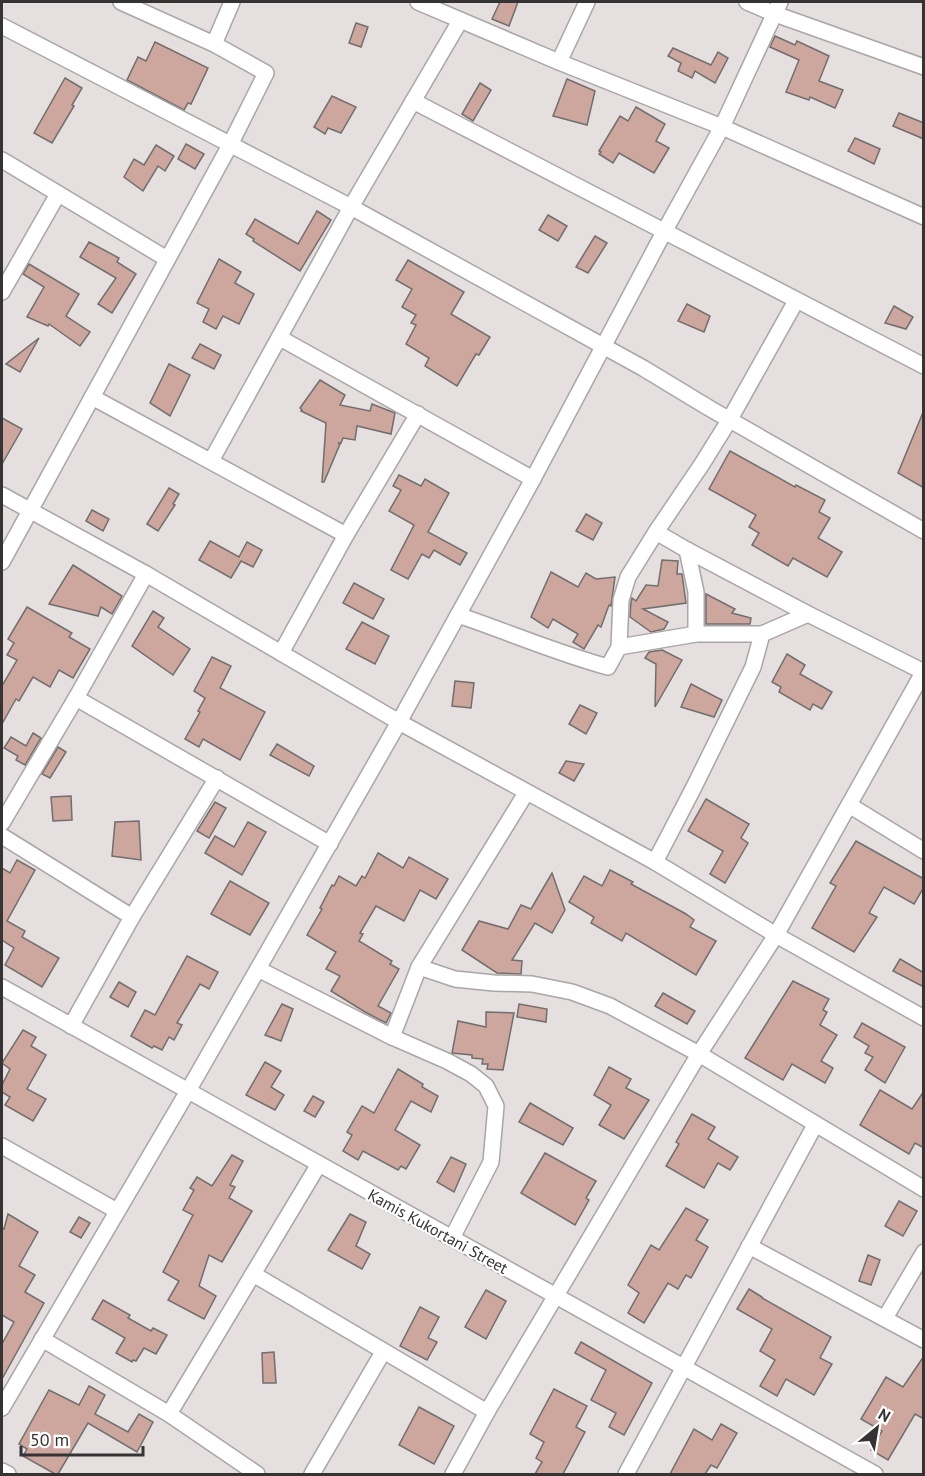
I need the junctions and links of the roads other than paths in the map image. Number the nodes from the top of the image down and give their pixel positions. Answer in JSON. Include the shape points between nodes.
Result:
{"nodes":[{"id":1,"x":121,"y":2,"type":"edge"},
{"id":2,"x":232,"y":2,"type":"edge"},
{"id":3,"x":418,"y":2,"type":"edge"},
{"id":4,"x":587,"y":2,"type":"edge"},
{"id":5,"x":747,"y":2,"type":"edge"},
{"id":6,"x":777,"y":8,"type":"edge"},
{"id":7,"x":460,"y":21,"type":"junction"},
{"id":8,"x":2,"y":26,"type":"edge"},
{"id":9,"x":214,"y":44,"type":"junction"},
{"id":10,"x":559,"y":62,"type":"junction"},
{"id":11,"x":924,"y":67,"type":"edge"},
{"id":12,"x":413,"y":101,"type":"junction"},
{"id":13,"x":722,"y":127,"type":"junction"},
{"id":14,"x":230,"y":145,"type":"junction"},
{"id":15,"x":2,"y":160,"type":"edge"},
{"id":16,"x":58,"y":194,"type":"junction"},
{"id":17,"x":351,"y":207,"type":"junction"},
{"id":18,"x":924,"y":217,"type":"edge"},
{"id":19,"x":664,"y":232,"type":"junction"},
{"id":20,"x":167,"y":259,"type":"junction"},
{"id":21,"x":2,"y":292,"type":"edge"},
{"id":22,"x":796,"y":301,"type":"junction"},
{"id":23,"x":280,"y":338,"type":"junction"},
{"id":24,"x":604,"y":348,"type":"junction"},
{"id":25,"x":924,"y":366,"type":"edge"},
{"id":26,"x":92,"y":397,"type":"junction"},
{"id":27,"x":418,"y":414,"type":"junction"},
{"id":28,"x":730,"y":419,"type":"junction"},
{"id":29,"x":211,"y":461,"type":"junction"},
{"id":30,"x":533,"y":479,"type":"junction"},
{"id":31,"x":2,"y":495,"type":"edge"},
{"id":32,"x":29,"y":510,"type":"junction"},
{"id":33,"x":924,"y":531,"type":"edge"},
{"id":34,"x":656,"y":532,"type":"junction"},
{"id":35,"x":346,"y":536,"type":"junction"},
{"id":36,"x":687,"y":550,"type":"junction"},
{"id":37,"x":2,"y":562,"type":"edge"},
{"id":38,"x":146,"y":574,"type":"junction"},
{"id":39,"x":808,"y":614,"type":"junction"},
{"id":40,"x":458,"y":615,"type":"junction"},
{"id":41,"x":696,"y":634,"type":"junction"},
{"id":42,"x":762,"y":634,"type":"junction"},
{"id":43,"x":619,"y":647,"type":"junction"},
{"id":44,"x":281,"y":653,"type":"junction"},
{"id":45,"x":923,"y":672,"type":"edge"},
{"id":46,"x":76,"y":698,"type":"junction"},
{"id":47,"x":399,"y":722,"type":"junction"},
{"id":48,"x":218,"y":778,"type":"junction"},
{"id":49,"x":526,"y":793,"type":"junction"},
{"id":50,"x":849,"y":805,"type":"junction"},
{"id":51,"x":2,"y":823,"type":"edge"},
{"id":52,"x":2,"y":836,"type":"edge"},
{"id":53,"x":330,"y":844,"type":"junction"},
{"id":54,"x":924,"y":850,"type":"edge"},
{"id":55,"x":655,"y":862,"type":"junction"},
{"id":56,"x":132,"y":917,"type":"junction"},
{"id":57,"x":776,"y":935,"type":"junction"},
{"id":58,"x":419,"y":967,"type":"junction"},
{"id":59,"x":258,"y":969,"type":"junction"},
{"id":60,"x":2,"y":987,"type":"edge"},
{"id":61,"x":924,"y":1018,"type":"edge"},
{"id":62,"x":71,"y":1026,"type":"junction"},
{"id":63,"x":392,"y":1037,"type":"junction"},
{"id":64,"x":699,"y":1054,"type":"junction"},
{"id":65,"x":188,"y":1091,"type":"junction"},
{"id":66,"x":815,"y":1125,"type":"junction"},
{"id":67,"x":3,"y":1150,"type":"edge"},
{"id":68,"x":319,"y":1164,"type":"junction"},
{"id":69,"x":924,"y":1190,"type":"edge"},
{"id":70,"x":117,"y":1211,"type":"junction"},
{"id":71,"x":452,"y":1238,"type":"junction"},
{"id":72,"x":748,"y":1246,"type":"junction"},
{"id":73,"x":924,"y":1252,"type":"edge"},
{"id":74,"x":253,"y":1274,"type":"junction"},
{"id":75,"x":556,"y":1297,"type":"junction"},
{"id":76,"x":885,"y":1318,"type":"junction"},
{"id":77,"x":42,"y":1340,"type":"junction"},
{"id":78,"x":924,"y":1340,"type":"edge"},
{"id":79,"x":383,"y":1352,"type":"junction"},
{"id":80,"x":683,"y":1368,"type":"junction"},
{"id":81,"x":2,"y":1408,"type":"edge"},
{"id":82,"x":487,"y":1412,"type":"junction"},
{"id":83,"x":169,"y":1414,"type":"junction"},
{"id":84,"x":2,"y":1471,"type":"edge"},
{"id":85,"x":8,"y":1474,"type":"edge"},
{"id":86,"x":257,"y":1474,"type":"edge"},
{"id":87,"x":312,"y":1474,"type":"edge"},
{"id":88,"x":453,"y":1474,"type":"edge"},
{"id":89,"x":626,"y":1474,"type":"edge"},
{"id":90,"x":875,"y":1474,"type":"edge"}],
"edges":[{"from":1,"to":9,"type":"street"},
{"from":2,"to":9,"type":"street"},
{"from":3,"to":7,"type":"street"},
{"from":4,"to":10,"type":"street"},
{"from":5,"to":6,"type":"street"},
{"from":6,"to":11,"type":"street"},
{"from":6,"to":13,"type":"street"},
{"from":7,"to":10,"type":"street"},
{"from":7,"to":12,"type":"street"},
{"from":8,"to":14,"type":"street"},
{"from":9,"to":14,"type":"street","via":[[266,73]]},
{"from":10,"to":13,"type":"street"},
{"from":12,"to":17,"type":"street"},
{"from":12,"to":19,"type":"street"},
{"from":13,"to":18,"type":"street"},
{"from":13,"to":19,"type":"street"},
{"from":14,"to":17,"type":"street"},
{"from":14,"to":20,"type":"street"},
{"from":15,"to":16,"type":"street"},
{"from":16,"to":20,"type":"street"},
{"from":16,"to":21,"type":"street"},
{"from":17,"to":23,"type":"street"},
{"from":17,"to":24,"type":"street"},
{"from":19,"to":22,"type":"street"},
{"from":19,"to":24,"type":"street"},
{"from":20,"to":26,"type":"street"},
{"from":22,"to":25,"type":"street"},
{"from":22,"to":28,"type":"street"},
{"from":23,"to":27,"type":"street"},
{"from":23,"to":29,"type":"street"},
{"from":24,"to":28,"type":"street"},
{"from":24,"to":30,"type":"street"},
{"from":26,"to":29,"type":"street"},
{"from":26,"to":32,"type":"street"},
{"from":27,"to":30,"type":"street"},
{"from":27,"to":35,"type":"street"},
{"from":28,"to":33,"type":"street"},
{"from":28,"to":34,"type":"street"},
{"from":29,"to":35,"type":"street"},
{"from":30,"to":40,"type":"street"},
{"from":31,"to":32,"type":"street"},
{"from":32,"to":37,"type":"street"},
{"from":32,"to":38,"type":"street"},
{"from":34,"to":36,"type":"street"},
{"from":34,"to":43,"type":"street","via":[[628,577],[621,600]]},
{"from":35,"to":44,"type":"street"},
{"from":36,"to":39,"type":"street"},
{"from":36,"to":41,"type":"street","via":[[696,592]]},
{"from":38,"to":44,"type":"street"},
{"from":38,"to":46,"type":"street"},
{"from":39,"to":42,"type":"street"},
{"from":39,"to":45,"type":"street"},
{"from":40,"to":43,"type":"street","via":[[608,667]]},
{"from":40,"to":47,"type":"street"},
{"from":41,"to":42,"type":"street"},
{"from":41,"to":43,"type":"street"},
{"from":42,"to":55,"type":"street","via":[[753,668]]},
{"from":44,"to":47,"type":"street"},
{"from":45,"to":50,"type":"street"},
{"from":46,"to":48,"type":"street"},
{"from":46,"to":51,"type":"street"},
{"from":47,"to":49,"type":"street"},
{"from":47,"to":53,"type":"street"},
{"from":48,"to":53,"type":"street"},
{"from":48,"to":56,"type":"street"},
{"from":49,"to":55,"type":"street"},
{"from":49,"to":58,"type":"street"},
{"from":50,"to":54,"type":"street"},
{"from":50,"to":57,"type":"street"},
{"from":52,"to":56,"type":"street"},
{"from":53,"to":59,"type":"street"},
{"from":55,"to":57,"type":"street"},
{"from":56,"to":62,"type":"street"},
{"from":57,"to":61,"type":"street"},
{"from":57,"to":64,"type":"street"},
{"from":58,"to":63,"type":"street"},
{"from":58,"to":64,"type":"street","via":[[455,978],[532,984],[572,992],[610,1006]]},
{"from":59,"to":63,"type":"street"},
{"from":59,"to":65,"type":"street"},
{"from":60,"to":62,"type":"street","name":"Kamis Kukortani Street"},
{"from":62,"to":65,"type":"street","name":"Kamis Kukortani Street"},
{"from":63,"to":71,"type":"street","via":[[471,1074],[486,1086],[496,1106],[491,1162]]},
{"from":64,"to":66,"type":"street"},
{"from":64,"to":75,"type":"street"},
{"from":65,"to":68,"type":"street","name":"Kamis Kukortani Street"},
{"from":65,"to":70,"type":"street"},
{"from":66,"to":69,"type":"street"},
{"from":66,"to":72,"type":"street"},
{"from":67,"to":70,"type":"street"},
{"from":68,"to":71,"type":"street","name":"Kamis Kukortani Street"},
{"from":68,"to":74,"type":"street"},
{"from":70,"to":77,"type":"street"},
{"from":71,"to":75,"type":"street","name":"Kamis Kukortani Street"},
{"from":72,"to":76,"type":"street"},
{"from":72,"to":80,"type":"street"},
{"from":73,"to":76,"type":"street"},
{"from":74,"to":79,"type":"street"},
{"from":74,"to":83,"type":"street"},
{"from":75,"to":80,"type":"street","name":"Kamis Kukortani Street"},
{"from":75,"to":82,"type":"street"},
{"from":76,"to":78,"type":"street"},
{"from":77,"to":81,"type":"street"},
{"from":77,"to":83,"type":"street"},
{"from":79,"to":82,"type":"street"},
{"from":79,"to":87,"type":"street"},
{"from":80,"to":89,"type":"street"},
{"from":80,"to":90,"type":"street","name":"Kamis Kukortani Street"},
{"from":82,"to":88,"type":"street"},
{"from":83,"to":86,"type":"street"},
{"from":84,"to":85,"type":"street"}]}
